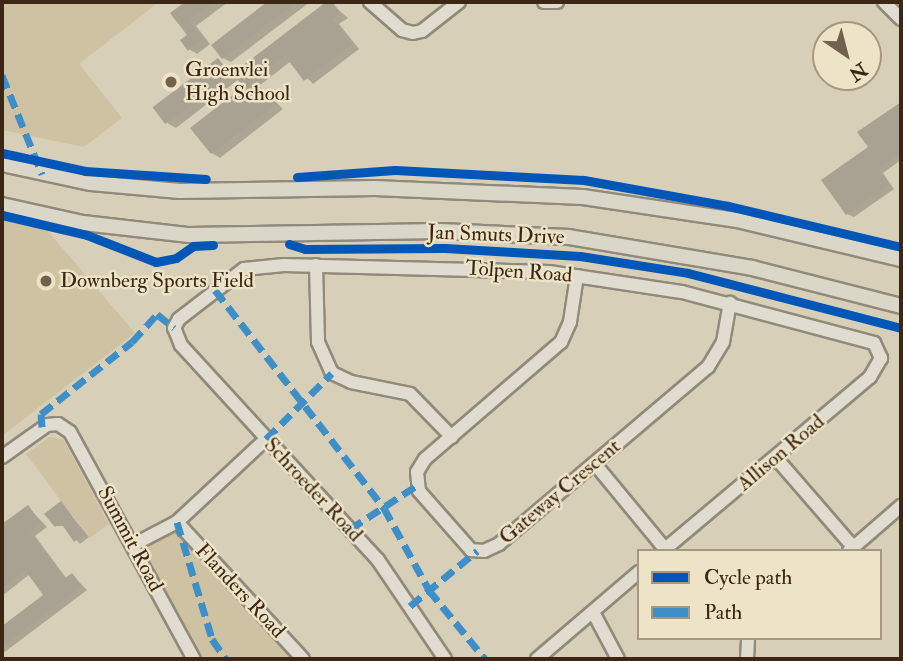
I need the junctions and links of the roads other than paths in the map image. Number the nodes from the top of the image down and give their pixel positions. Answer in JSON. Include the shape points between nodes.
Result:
{"nodes":[{"id":1,"x":370,"y":2,"type":"edge"},
{"id":2,"x":459,"y":2,"type":"edge"},
{"id":3,"x":884,"y":2,"type":"edge"},
{"id":4,"x":901,"y":19,"type":"edge"},
{"id":5,"x":2,"y":164,"type":"edge"},
{"id":6,"x":2,"y":205,"type":"edge"},
{"id":7,"x":901,"y":259,"type":"edge"},
{"id":8,"x":316,"y":265,"type":"junction"},
{"id":9,"x":577,"y":276,"type":"junction"},
{"id":10,"x":730,"y":303,"type":"junction"},
{"id":11,"x":901,"y":306,"type":"edge"},
{"id":12,"x":174,"y":328,"type":"joint"},
{"id":13,"x":877,"y":347,"type":"joint"},
{"id":14,"x":452,"y":437,"type":"junction"},
{"id":15,"x":266,"y":439,"type":"junction"},
{"id":16,"x":2,"y":457,"type":"edge"},
{"id":17,"x":776,"y":458,"type":"junction"},
{"id":18,"x":594,"y":464,"type":"junction"},
{"id":19,"x":901,"y":506,"type":"edge"},
{"id":20,"x":177,"y":522,"type":"junction"},
{"id":21,"x":133,"y":545,"type":"junction"},
{"id":22,"x":663,"y":549,"type":"edge"},
{"id":23,"x":665,"y":549,"type":"edge"},
{"id":24,"x":851,"y":549,"type":"edge"},
{"id":25,"x":637,"y":574,"type":"edge"},
{"id":26,"x":593,"y":612,"type":"junction"},
{"id":27,"x":748,"y":640,"type":"edge"},
{"id":28,"x":194,"y":659,"type":"edge"},
{"id":29,"x":303,"y":659,"type":"edge"},
{"id":30,"x":445,"y":659,"type":"edge"},
{"id":31,"x":537,"y":659,"type":"edge"},
{"id":32,"x":618,"y":659,"type":"edge"},
{"id":33,"x":747,"y":659,"type":"edge"}],
"edges":[{"from":1,"to":2,"type":"street","via":[[402,30],[413,33]]},
{"from":3,"to":4,"type":"street"},
{"from":5,"to":7,"type":"main road","name":"Jan Smuts Drive","via":[[92,183],[180,191],[375,188],[583,197],[737,220]]},
{"from":6,"to":11,"type":"main road","name":"Jan Smuts Drive","via":[[83,223],[189,235],[441,231],[569,237],[752,268]]},
{"from":8,"to":9,"type":"street","name":"Tolpen Road","via":[[522,269]]},
{"from":8,"to":12,"type":"street","name":"Tolpen Road","via":[[244,269],[181,316]]},
{"from":8,"to":14,"type":"street","via":[[317,342],[332,373],[351,382],[410,394]]},
{"from":9,"to":10,"type":"street","name":"Tolpen Road"},
{"from":9,"to":14,"type":"street","name":"Gateway Crescent","via":[[570,321],[561,342]]},
{"from":10,"to":13,"type":"street","name":"Tolpen Road","via":[[865,338]]},
{"from":10,"to":18,"type":"street","name":"Gateway Crescent","via":[[723,342],[713,362]]},
{"from":12,"to":15,"type":"street","name":"Schroeder Road","via":[[181,345]]},
{"from":13,"to":17,"type":"street","name":"Allison Road","via":[[878,369]]},
{"from":14,"to":18,"type":"street","name":"Gateway Crescent","via":[[419,466],[416,486],[466,546],[477,551],[499,544]]},
{"from":15,"to":20,"type":"street"},
{"from":15,"to":30,"type":"street","name":"Schroeder Road","via":[[378,560]]},
{"from":16,"to":21,"type":"street","name":"Summit Road","via":[[38,429],[58,424],[75,438]]},
{"from":17,"to":23,"type":"street","name":"Allison Road"},
{"from":17,"to":24,"type":"street"},
{"from":18,"to":22,"type":"street"},
{"from":19,"to":24,"type":"street"},
{"from":20,"to":21,"type":"street"},
{"from":20,"to":29,"type":"street","name":"Flanders Road"},
{"from":21,"to":28,"type":"street","name":"Summit Road"},
{"from":25,"to":26,"type":"street"},
{"from":26,"to":31,"type":"street"},
{"from":26,"to":32,"type":"street"},
{"from":27,"to":33,"type":"street"}]}
